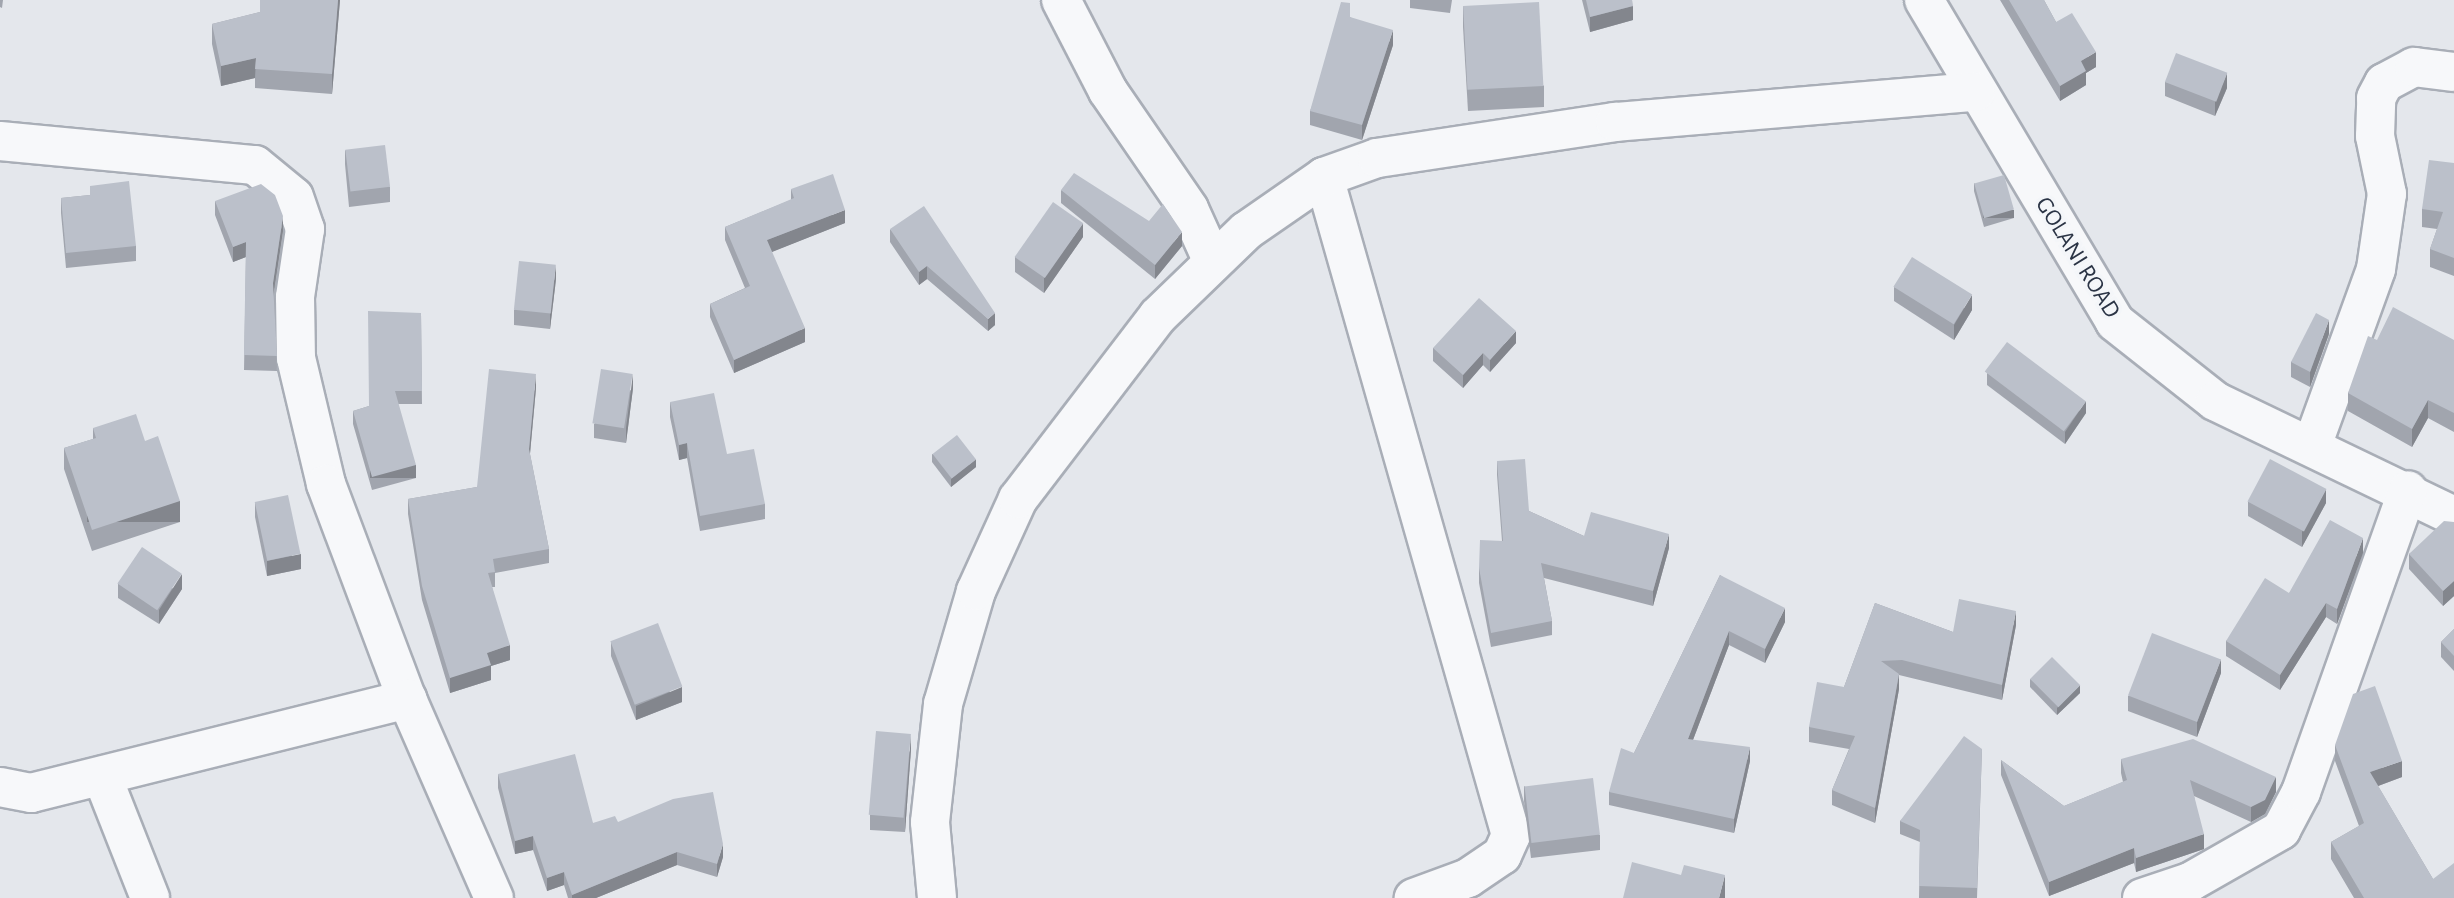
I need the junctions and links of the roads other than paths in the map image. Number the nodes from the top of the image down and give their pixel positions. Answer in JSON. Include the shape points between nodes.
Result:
{"nodes":[{"id":1,"x":1061,"y":0,"type":"edge"},
{"id":2,"x":1924,"y":0,"type":"edge"},
{"id":3,"x":2454,"y":72,"type":"edge"},
{"id":4,"x":1976,"y":92,"type":"junction"},
{"id":5,"x":0,"y":141,"type":"edge"},
{"id":6,"x":1324,"y":177,"type":"junction"},
{"id":7,"x":1213,"y":261,"type":"junction"},
{"id":8,"x":2312,"y":446,"type":"junction"},
{"id":9,"x":2408,"y":490,"type":"junction"},
{"id":10,"x":2454,"y":516,"type":"edge"},
{"id":11,"x":407,"y":699,"type":"junction"},
{"id":12,"x":102,"y":776,"type":"junction"},
{"id":13,"x":0,"y":787,"type":"edge"},
{"id":14,"x":150,"y":898,"type":"edge"},
{"id":15,"x":494,"y":898,"type":"edge"},
{"id":16,"x":937,"y":898,"type":"edge"},
{"id":17,"x":1414,"y":898,"type":"edge"},
{"id":18,"x":2142,"y":898,"type":"edge"}],
"edges":[{"from":1,"to":7,"type":"street","via":[[1108,91],[1189,209]]},
{"from":2,"to":4,"type":"street","name":"GOLANI ROAD"},
{"from":3,"to":8,"type":"street","via":[[2406,69],[2384,83],[2376,97],[2375,136],[2387,194],[2376,270]]},
{"from":4,"to":6,"type":"street","via":[[1615,122],[1377,159]]},
{"from":4,"to":8,"type":"street","name":"GOLANI ROAD","via":[[2115,323],[2215,401]]},
{"from":5,"to":11,"type":"street","via":[[255,166],[279,178],[294,197],[305,229],[295,297],[296,358],[326,484]]},
{"from":6,"to":7,"type":"street"},
{"from":6,"to":17,"type":"street","via":[[1511,835],[1502,855],[1480,870]]},
{"from":7,"to":16,"type":"street","via":[[1091,395],[1018,499],[976,592],[943,704],[930,822]]},
{"from":8,"to":9,"type":"street","name":"GOLANI ROAD"},
{"from":9,"to":10,"type":"street","name":"GOLANI ROAD"},
{"from":9,"to":18,"type":"street","via":[[2301,792],[2281,830],[2190,882]]},
{"from":11,"to":12,"type":"street"},
{"from":11,"to":15,"type":"street"},
{"from":12,"to":13,"type":"street","via":[[31,793]]},
{"from":12,"to":14,"type":"street"}]}
